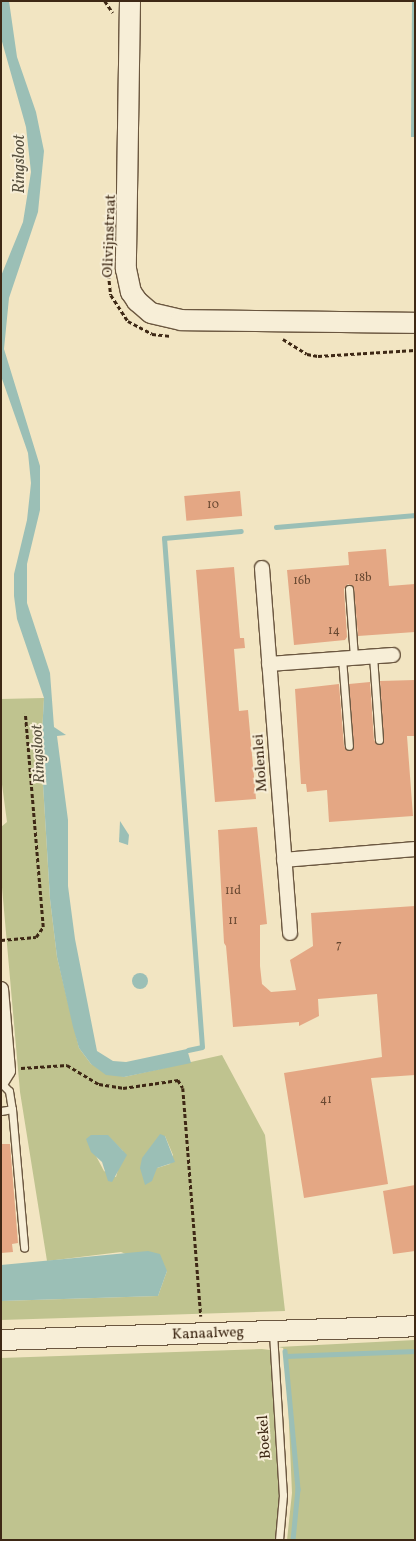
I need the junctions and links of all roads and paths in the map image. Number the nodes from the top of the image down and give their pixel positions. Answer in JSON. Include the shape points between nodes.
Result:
{"nodes":[{"id":1,"x":105,"y":1,"type":"edge"},
{"id":2,"x":130,"y":1,"type":"edge"},
{"id":3,"x":114,"y":18,"type":"dead end"},
{"id":4,"x":108,"y":259,"type":"dead end"},
{"id":5,"x":415,"y":323,"type":"edge"},
{"id":6,"x":175,"y":336,"type":"dead end"},
{"id":7,"x":280,"y":338,"type":"dead end"},
{"id":8,"x":415,"y":350,"type":"edge"},
{"id":9,"x":262,"y":568,"type":"dead end"},
{"id":10,"x":349,"y":589,"type":"dead end"},
{"id":11,"x":393,"y":654,"type":"dead end"},
{"id":12,"x":373,"y":656,"type":"junction"},
{"id":13,"x":348,"y":658,"type":"junction"},
{"id":14,"x":269,"y":664,"type":"junction"},
{"id":15,"x":25,"y":714,"type":"dead end"},
{"id":16,"x":379,"y":740,"type":"dead end"},
{"id":17,"x":349,"y":746,"type":"dead end"},
{"id":18,"x":415,"y":849,"type":"edge"},
{"id":19,"x":284,"y":860,"type":"junction"},
{"id":20,"x":290,"y":934,"type":"dead end"},
{"id":21,"x":1,"y":940,"type":"edge"},
{"id":22,"x":1,"y":989,"type":"edge"},
{"id":23,"x":8,"y":1069,"type":"junction"},
{"id":24,"x":1,"y":1082,"type":"edge"},
{"id":25,"x":12,"y":1109,"type":"junction"},
{"id":26,"x":1,"y":1111,"type":"edge"},
{"id":27,"x":24,"y":1246,"type":"dead end"},
{"id":28,"x":201,"y":1320,"type":"dead end"},
{"id":29,"x":415,"y":1326,"type":"edge"},
{"id":30,"x":273,"y":1332,"type":"junction"},
{"id":31,"x":1,"y":1340,"type":"edge"},
{"id":32,"x":279,"y":1540,"type":"edge"}],
"edges":[{"from":1,"to":3,"type":"path"},
{"from":2,"to":5,"type":"street","name":"Olivijnstraat","via":[[126,269],[130,292],[137,301],[151,313],[181,320]]},
{"from":4,"to":6,"type":"path","name":"Olivijnstraat","via":[[107,281],[111,295],[128,321],[152,334]]},
{"from":7,"to":8,"type":"path","via":[[318,356]]},
{"from":9,"to":14,"type":"street","name":"Molenlei"},
{"from":10,"to":13,"type":"lane"},
{"from":11,"to":12,"type":"street"},
{"from":12,"to":13,"type":"street"},
{"from":12,"to":16,"type":"lane"},
{"from":13,"to":14,"type":"street"},
{"from":13,"to":17,"type":"lane"},
{"from":14,"to":19,"type":"street","name":"Molenlei"},
{"from":15,"to":21,"type":"path","via":[[43,927],[36,937]]},
{"from":18,"to":19,"type":"street"},
{"from":19,"to":20,"type":"street","name":"Molenlei"},
{"from":22,"to":23,"type":"street"},
{"from":23,"to":24,"type":"street"},
{"from":23,"to":28,"type":"path","via":[[67,1065],[99,1084],[123,1088],[178,1080],[184,1088]]},
{"from":24,"to":25,"type":"lane","via":[[9,1091]]},
{"from":25,"to":26,"type":"lane"},
{"from":25,"to":27,"type":"lane"},
{"from":29,"to":30,"type":"street","name":"Kanaalweg"},
{"from":30,"to":31,"type":"street","name":"Kanaalweg"},
{"from":30,"to":32,"type":"lane","name":"Boekel","via":[[283,1495]]}]}
